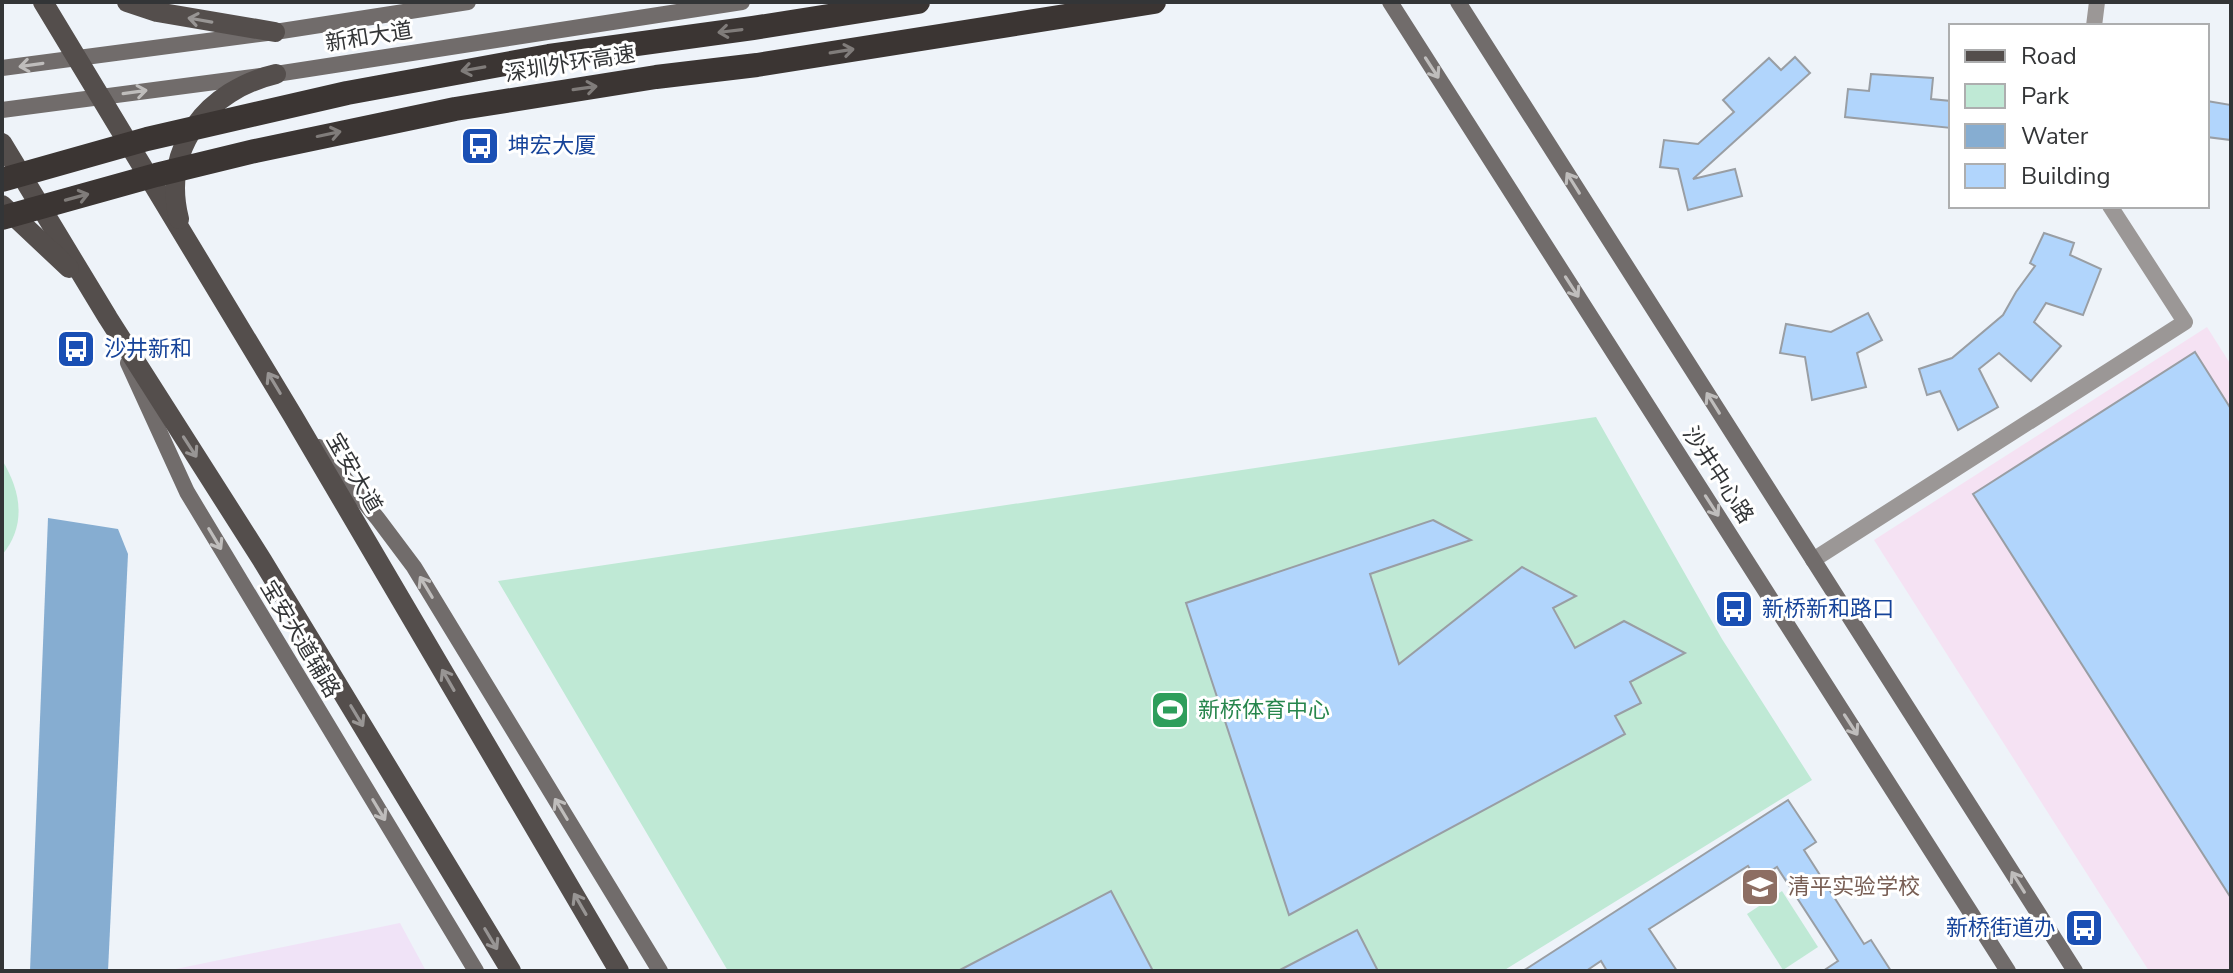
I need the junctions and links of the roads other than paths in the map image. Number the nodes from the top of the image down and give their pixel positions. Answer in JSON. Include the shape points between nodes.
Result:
{"nodes":[{"id":1,"x":43,"y":2,"type":"edge"},
{"id":2,"x":127,"y":2,"type":"edge"},
{"id":3,"x":468,"y":2,"type":"edge"},
{"id":4,"x":742,"y":2,"type":"edge"},
{"id":5,"x":918,"y":2,"type":"edge"},
{"id":6,"x":1154,"y":2,"type":"edge"},
{"id":7,"x":1390,"y":2,"type":"edge"},
{"id":8,"x":1458,"y":2,"type":"edge"},
{"id":9,"x":2097,"y":2,"type":"edge"},
{"id":10,"x":2094,"y":24,"type":"edge"},
{"id":11,"x":275,"y":32,"type":"junction"},
{"id":12,"x":76,"y":58,"type":"junction"},
{"id":13,"x":2,"y":68,"type":"edge"},
{"id":14,"x":276,"y":74,"type":"junction"},
{"id":15,"x":100,"y":97,"type":"junction"},
{"id":16,"x":2,"y":110,"type":"edge"},
{"id":17,"x":2,"y":143,"type":"edge"},
{"id":18,"x":2,"y":180,"type":"edge"},
{"id":19,"x":2,"y":205,"type":"edge"},
{"id":20,"x":2111,"y":208,"type":"edge"},
{"id":21,"x":2,"y":218,"type":"edge"},
{"id":22,"x":184,"y":234,"type":"junction"},
{"id":23,"x":89,"y":288,"type":"junction"},
{"id":24,"x":108,"y":318,"type":"junction"},
{"id":25,"x":293,"y":416,"type":"junction"},
{"id":26,"x":1813,"y":560,"type":"junction"},
{"id":27,"x":476,"y":971,"type":"edge"},
{"id":28,"x":511,"y":971,"type":"edge"},
{"id":29,"x":619,"y":971,"type":"edge"},
{"id":30,"x":660,"y":971,"type":"edge"},
{"id":31,"x":2008,"y":971,"type":"edge"},
{"id":32,"x":2075,"y":971,"type":"edge"}],
"edges":[{"from":1,"to":12,"type":"main road","name":"宝安大道"},
{"from":11,"to":2,"type":"main road","one_way":true},
{"from":3,"to":11,"type":"main road","name":"新和大道"},
{"from":4,"to":14,"type":"main road","name":"新和大道"},
{"from":5,"to":18,"type":"highway","name":"深圳外环高速","one_way":true,"bridge":true,"via":[[549,56],[361,90],[147,139]]},
{"from":21,"to":6,"type":"highway","name":"深圳外环高速","one_way":true,"bridge":true,"via":[[255,151],[455,109]]},
{"from":7,"to":31,"type":"main road","name":"沙井中心路","one_way":true},
{"from":26,"to":8,"type":"main road","name":"沙井中心路","one_way":true},
{"from":9,"to":10,"type":"street"},
{"from":11,"to":12,"type":"main road","name":"新和大道"},
{"from":12,"to":13,"type":"main road","name":"新和大道","one_way":true},
{"from":12,"to":15,"type":"main road","name":"宝安大道"},
{"from":15,"to":14,"type":"main road","name":"新和大道","one_way":true},
{"from":14,"to":22,"type":"main road","via":[[219,99],[191,132],[177,172]]},
{"from":15,"to":16,"type":"main road","name":"新和大道"},
{"from":15,"to":22,"type":"main road","name":"宝安大道"},
{"from":17,"to":23,"type":"main road"},
{"from":19,"to":23,"type":"main road"},
{"from":20,"to":26,"type":"street","via":[[2185,322]]},
{"from":25,"to":22,"type":"main road","name":"宝安大道","one_way":true},
{"from":23,"to":24,"type":"main road"},
{"from":24,"to":27,"type":"main road","name":"宝安大道辅路","one_way":true,"via":[[187,492]]},
{"from":24,"to":28,"type":"main road","one_way":true},
{"from":29,"to":25,"type":"main road","name":"宝安大道","one_way":true},
{"from":30,"to":25,"type":"main road","one_way":true,"via":[[414,567]]},
{"from":32,"to":26,"type":"main road","name":"沙井中心路","one_way":true}]}
